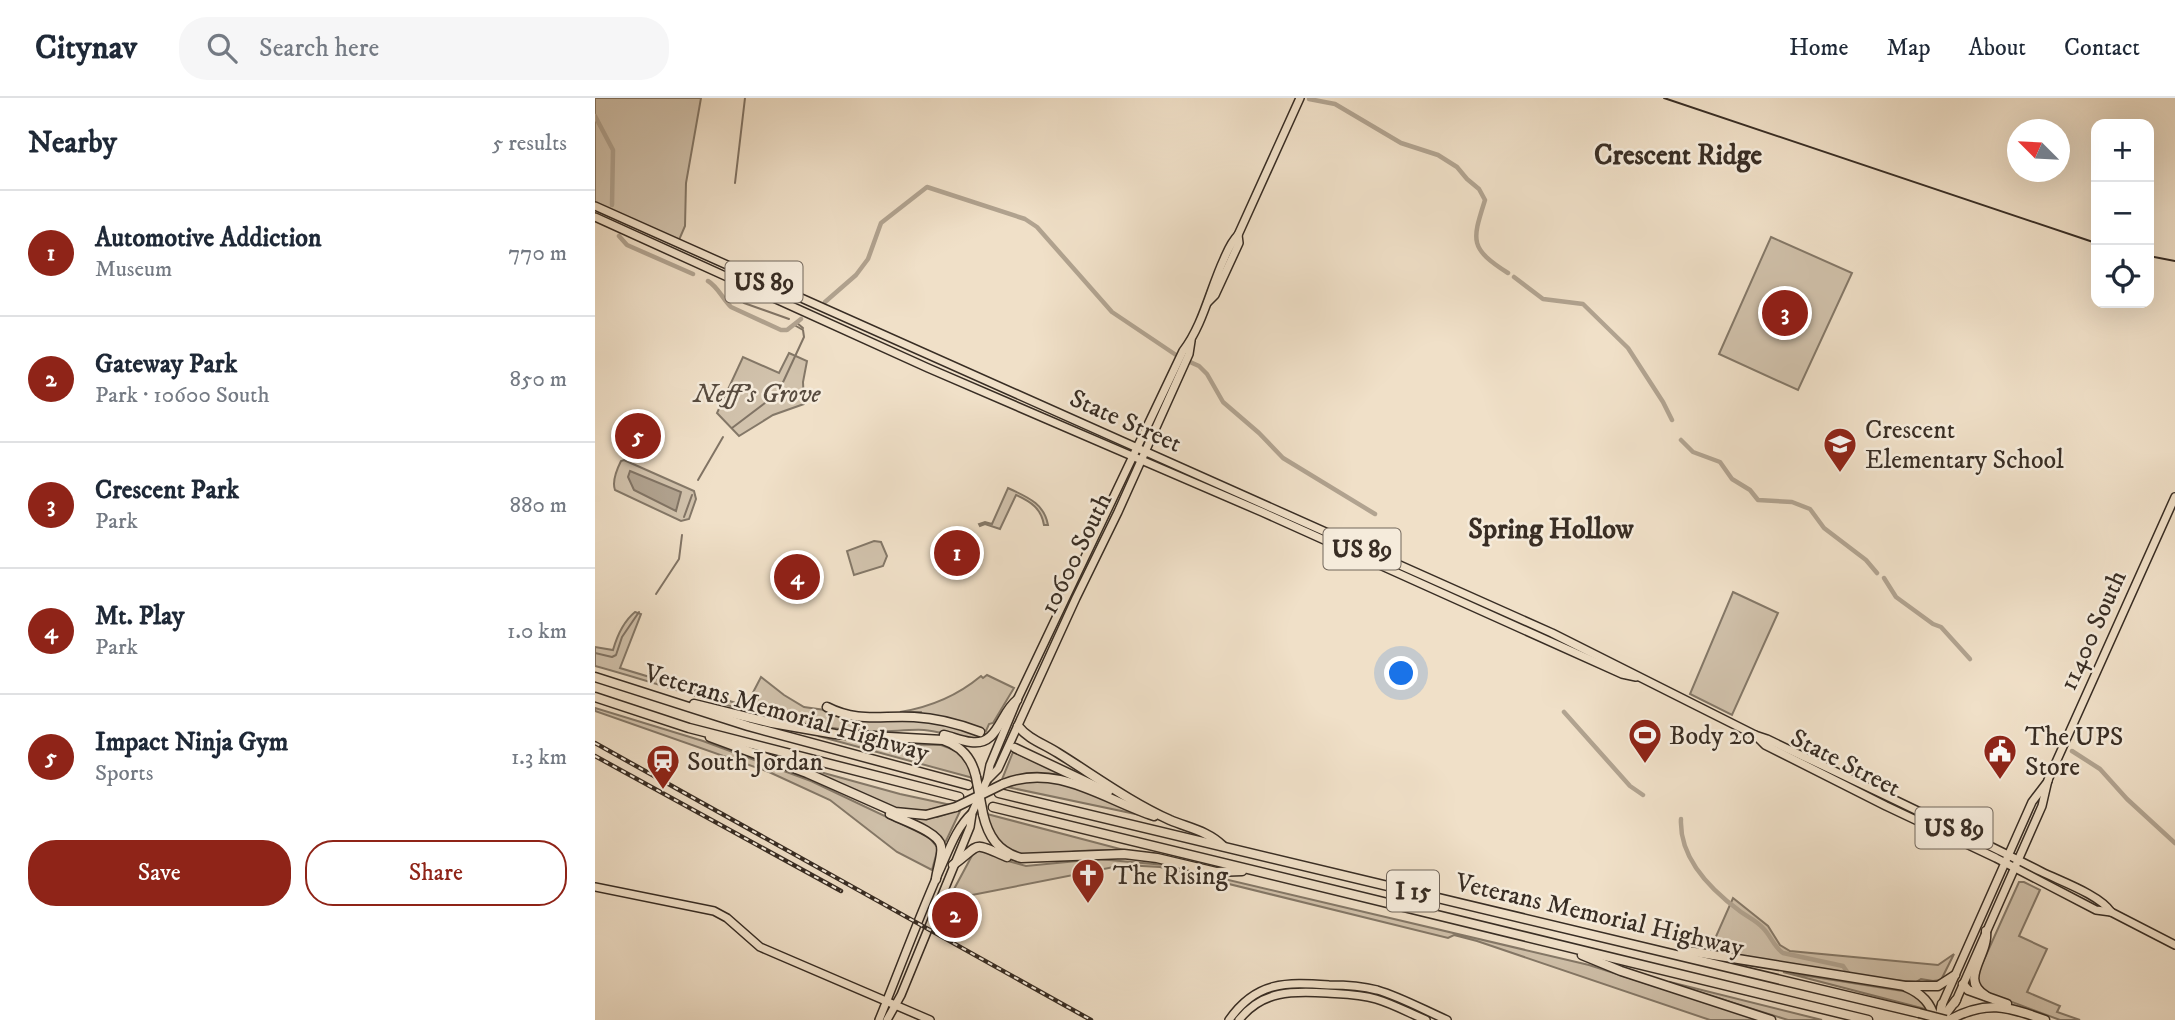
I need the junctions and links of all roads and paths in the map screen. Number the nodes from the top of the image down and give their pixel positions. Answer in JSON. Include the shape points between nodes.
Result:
{"nodes":[{"id":1,"x":1300,"y":98,"type":"edge"},
{"id":2,"x":595,"y":206,"type":"edge"},
{"id":3,"x":595,"y":217,"type":"edge"},
{"id":4,"x":1191,"y":341,"type":"junction"},
{"id":5,"x":1179,"y":359,"type":"junction"},
{"id":6,"x":1174,"y":387,"type":"junction"},
{"id":7,"x":1139,"y":452,"type":"junction"},
{"id":8,"x":1142,"y":460,"type":"junction"},
{"id":9,"x":2175,"y":497,"type":"edge"},
{"id":10,"x":1243,"y":504,"type":"junction"},
{"id":11,"x":1306,"y":524,"type":"junction"},
{"id":12,"x":1323,"y":539,"type":"junction"},
{"id":13,"x":1383,"y":558,"type":"junction"},
{"id":14,"x":595,"y":677,"type":"edge"},
{"id":15,"x":1636,"y":677,"type":"junction"},
{"id":16,"x":649,"y":695,"type":"junction"},
{"id":17,"x":595,"y":697,"type":"edge"},
{"id":18,"x":1017,"y":700,"type":"junction"},
{"id":19,"x":827,"y":707,"type":"dead end"},
{"id":20,"x":1018,"y":726,"type":"junction"},
{"id":21,"x":688,"y":727,"type":"junction"},
{"id":22,"x":979,"y":733,"type":"dead end"},
{"id":23,"x":1755,"y":735,"type":"junction"},
{"id":24,"x":920,"y":737,"type":"junction"},
{"id":25,"x":1015,"y":748,"type":"dead end"},
{"id":26,"x":987,"y":780,"type":"junction"},
{"id":27,"x":2048,"y":780,"type":"junction"},
{"id":28,"x":968,"y":785,"type":"dead end"},
{"id":29,"x":851,"y":793,"type":"junction"},
{"id":30,"x":999,"y":793,"type":"dead end"},
{"id":31,"x":980,"y":796,"type":"junction"},
{"id":32,"x":959,"y":797,"type":"dead end"},
{"id":33,"x":1137,"y":803,"type":"junction"},
{"id":34,"x":993,"y":807,"type":"dead end"},
{"id":35,"x":1895,"y":810,"type":"junction"},
{"id":36,"x":972,"y":813,"type":"junction"},
{"id":37,"x":1170,"y":820,"type":"junction"},
{"id":38,"x":1945,"y":824,"type":"junction"},
{"id":39,"x":1223,"y":846,"type":"junction"},
{"id":40,"x":1047,"y":859,"type":"junction"},
{"id":41,"x":2007,"y":859,"type":"junction"},
{"id":42,"x":2016,"y":864,"type":"junction"},
{"id":43,"x":953,"y":866,"type":"junction"},
{"id":44,"x":1252,"y":871,"type":"junction"},
{"id":45,"x":936,"y":879,"type":"junction"},
{"id":46,"x":595,"y":887,"type":"edge"},
{"id":47,"x":1986,"y":931,"type":"junction"},
{"id":48,"x":1604,"y":936,"type":"junction"},
{"id":49,"x":1553,"y":944,"type":"junction"},
{"id":50,"x":2175,"y":944,"type":"edge"},
{"id":51,"x":1955,"y":975,"type":"junction"},
{"id":52,"x":1963,"y":984,"type":"junction"},
{"id":53,"x":1905,"y":986,"type":"junction"},
{"id":54,"x":1986,"y":996,"type":"junction"},
{"id":55,"x":1956,"y":1000,"type":"joint"},
{"id":56,"x":887,"y":1002,"type":"junction"},
{"id":57,"x":1942,"y":1004,"type":"joint"},
{"id":58,"x":895,"y":1005,"type":"junction"},
{"id":59,"x":2024,"y":1013,"type":"junction"},
{"id":60,"x":879,"y":1020,"type":"edge"},
{"id":61,"x":887,"y":1020,"type":"edge"},
{"id":62,"x":930,"y":1020,"type":"edge"},
{"id":63,"x":1229,"y":1020,"type":"edge"},
{"id":64,"x":1239,"y":1020,"type":"edge"},
{"id":65,"x":1426,"y":1020,"type":"edge"},
{"id":66,"x":1447,"y":1020,"type":"edge"},
{"id":67,"x":1772,"y":1020,"type":"edge"},
{"id":68,"x":1868,"y":1020,"type":"edge"},
{"id":69,"x":1942,"y":1020,"type":"edge"},
{"id":70,"x":2045,"y":1020,"type":"edge"}],
"edges":[{"from":1,"to":4,"type":"main road","name":"10600 South"},
{"from":2,"to":7,"type":"main road","name":"State Street","number":"US 89"},
{"from":3,"to":7,"type":"main road","name":"State Street","number":"US 89","via":[[928,368]]},
{"from":4,"to":5,"type":"main road","name":"10600 South"},
{"from":4,"to":6,"type":"main road","name":"10600 South"},
{"from":5,"to":6,"type":"main road"},
{"from":5,"to":7,"type":"main road","name":"10600 South"},
{"from":6,"to":7,"type":"main road","name":"10600 South"},
{"from":7,"to":8,"type":"main road","name":"State Street","number":"US 89"},
{"from":7,"to":11,"type":"main road","name":"State Street","number":"US 89"},
{"from":7,"to":18,"type":"main road","name":"10600 South"},
{"from":8,"to":10,"type":"main road","name":"State Street","number":"US 89"},
{"from":8,"to":20,"type":"main road","name":"10600 South"},
{"from":9,"to":27,"type":"main road","name":"11400 South"},
{"from":10,"to":11,"type":"main road","via":[[1300,526]]},
{"from":10,"to":12,"type":"main road","name":"State Street","number":"US 89"},
{"from":11,"to":13,"type":"main road","name":"State Street","number":"US 89"},
{"from":12,"to":13,"type":"main road"},
{"from":12,"to":15,"type":"main road","name":"State Street","number":"US 89"},
{"from":13,"to":15,"type":"main road","name":"State Street","number":"US 89","via":[[1552,633]]},
{"from":14,"to":16,"type":"highway","name":"Veterans Memorial Highway"},
{"from":15,"to":23,"type":"main road","name":"State Street","number":"US 89"},
{"from":16,"to":24,"type":"highway","via":[[825,733]]},
{"from":16,"to":28,"type":"highway","name":"Veterans Memorial Highway"},
{"from":17,"to":21,"type":"highway","name":"Veterans Memorial Highway"},
{"from":18,"to":24,"type":"highway","via":[[985,740]]},
{"from":18,"to":26,"type":"main road","name":"10600 South"},
{"from":19,"to":22,"type":"highway","via":[[853,717],[916,717],[954,723]]},
{"from":20,"to":26,"type":"main road","name":"10600 South"},
{"from":20,"to":33,"type":"highway","via":[[1026,736]]},
{"from":21,"to":29,"type":"highway"},
{"from":21,"to":32,"type":"highway","name":"Veterans Memorial Highway"},
{"from":23,"to":35,"type":"main road","name":"State Street","number":"US 89","via":[[1765,745]]},
{"from":23,"to":38,"type":"main road","name":"State Street","number":"US 89"},
{"from":24,"to":31,"type":"highway","bridge":true,"via":[[957,746],[970,761]]},
{"from":25,"to":33,"type":"highway"},
{"from":26,"to":31,"type":"main road","name":"10600 South","bridge":true},
{"from":27,"to":41,"type":"main road","name":"11400 South"},
{"from":27,"to":42,"type":"main road","name":"11400 South","via":[[2044,801]]},
{"from":29,"to":31,"type":"highway","bridge":true,"via":[[909,815],[929,815]]},
{"from":29,"to":45,"type":"highway","via":[[937,838],[942,850]]},
{"from":30,"to":39,"type":"highway","name":"Veterans Memorial Highway","number":"I 15"},
{"from":31,"to":36,"type":"main road","name":"10600 South","bridge":true},
{"from":31,"to":37,"type":"highway","bridge":true,"via":[[1031,777],[1055,778]]},
{"from":31,"to":40,"type":"highway","bridge":true,"via":[[990,835],[1003,850],[1021,858]]},
{"from":33,"to":37,"type":"highway"},
{"from":34,"to":44,"type":"highway","name":"Veterans Memorial Highway","number":"I 15"},
{"from":35,"to":38,"type":"main road"},
{"from":35,"to":41,"type":"main road","name":"State Street","number":"US 89"},
{"from":36,"to":43,"type":"main road","name":"10600 South"},
{"from":36,"to":45,"type":"main road","name":"10600 South","via":[[961,822]]},
{"from":37,"to":39,"type":"highway","via":[[1212,836]]},
{"from":38,"to":41,"type":"main road","name":"State Street","number":"US 89"},
{"from":39,"to":48,"type":"highway","name":"Veterans Memorial Highway","number":"I 15"},
{"from":40,"to":43,"type":"highway","via":[[1021,862],[977,846]]},
{"from":40,"to":44,"type":"highway","via":[[1124,854],[1216,872]]},
{"from":41,"to":42,"type":"main road","name":"State Street","number":"US 89"},
{"from":41,"to":51,"type":"main road","name":"11400 South"},
{"from":42,"to":47,"type":"main road","name":"11400 South"},
{"from":42,"to":50,"type":"main road","name":"State Street","number":"US 89","via":[[2096,911],[2111,912]]},
{"from":43,"to":58,"type":"main road","name":"10600 South"},
{"from":44,"to":49,"type":"highway","name":"Veterans Memorial Highway","number":"I 15"},
{"from":45,"to":56,"type":"main road","name":"10600 South"},
{"from":46,"to":56,"type":"main road","via":[[714,911],[760,947]]},
{"from":47,"to":52,"type":"main road","name":"11400 South"},
{"from":47,"to":54,"type":"highway","via":[[1973,979],[1977,990]]},
{"from":48,"to":53,"type":"highway","via":[[1615,934],[1699,953]]},
{"from":48,"to":69,"type":"highway","name":"Veterans Memorial Highway","number":"I 15","bridge":true},
{"from":49,"to":67,"type":"highway"},
{"from":49,"to":68,"type":"highway","name":"Veterans Memorial Highway","number":"I 15"},
{"from":51,"to":53,"type":"highway","via":[[1938,986]]},
{"from":51,"to":57,"type":"main road","name":"11400 South"},
{"from":52,"to":54,"type":"highway"},
{"from":52,"to":55,"type":"main road","name":"11400 South"},
{"from":53,"to":69,"type":"highway","via":[[1925,999]]},
{"from":54,"to":59,"type":"highway"},
{"from":55,"to":69,"type":"highway"},
{"from":56,"to":58,"type":"main road"},
{"from":56,"to":60,"type":"main road","name":"10600 South"},
{"from":57,"to":69,"type":"highway"},
{"from":58,"to":61,"type":"main road","name":"10600 South"},
{"from":58,"to":62,"type":"main road"},
{"from":59,"to":69,"type":"highway","via":[[1985,1006]]},
{"from":59,"to":70,"type":"highway"},
{"from":63,"to":66,"type":"main road","via":[[1254,994],[1286,983],[1365,987]]},
{"from":64,"to":65,"type":"main road","via":[[1259,1002],[1287,992],[1363,996]]}]}
